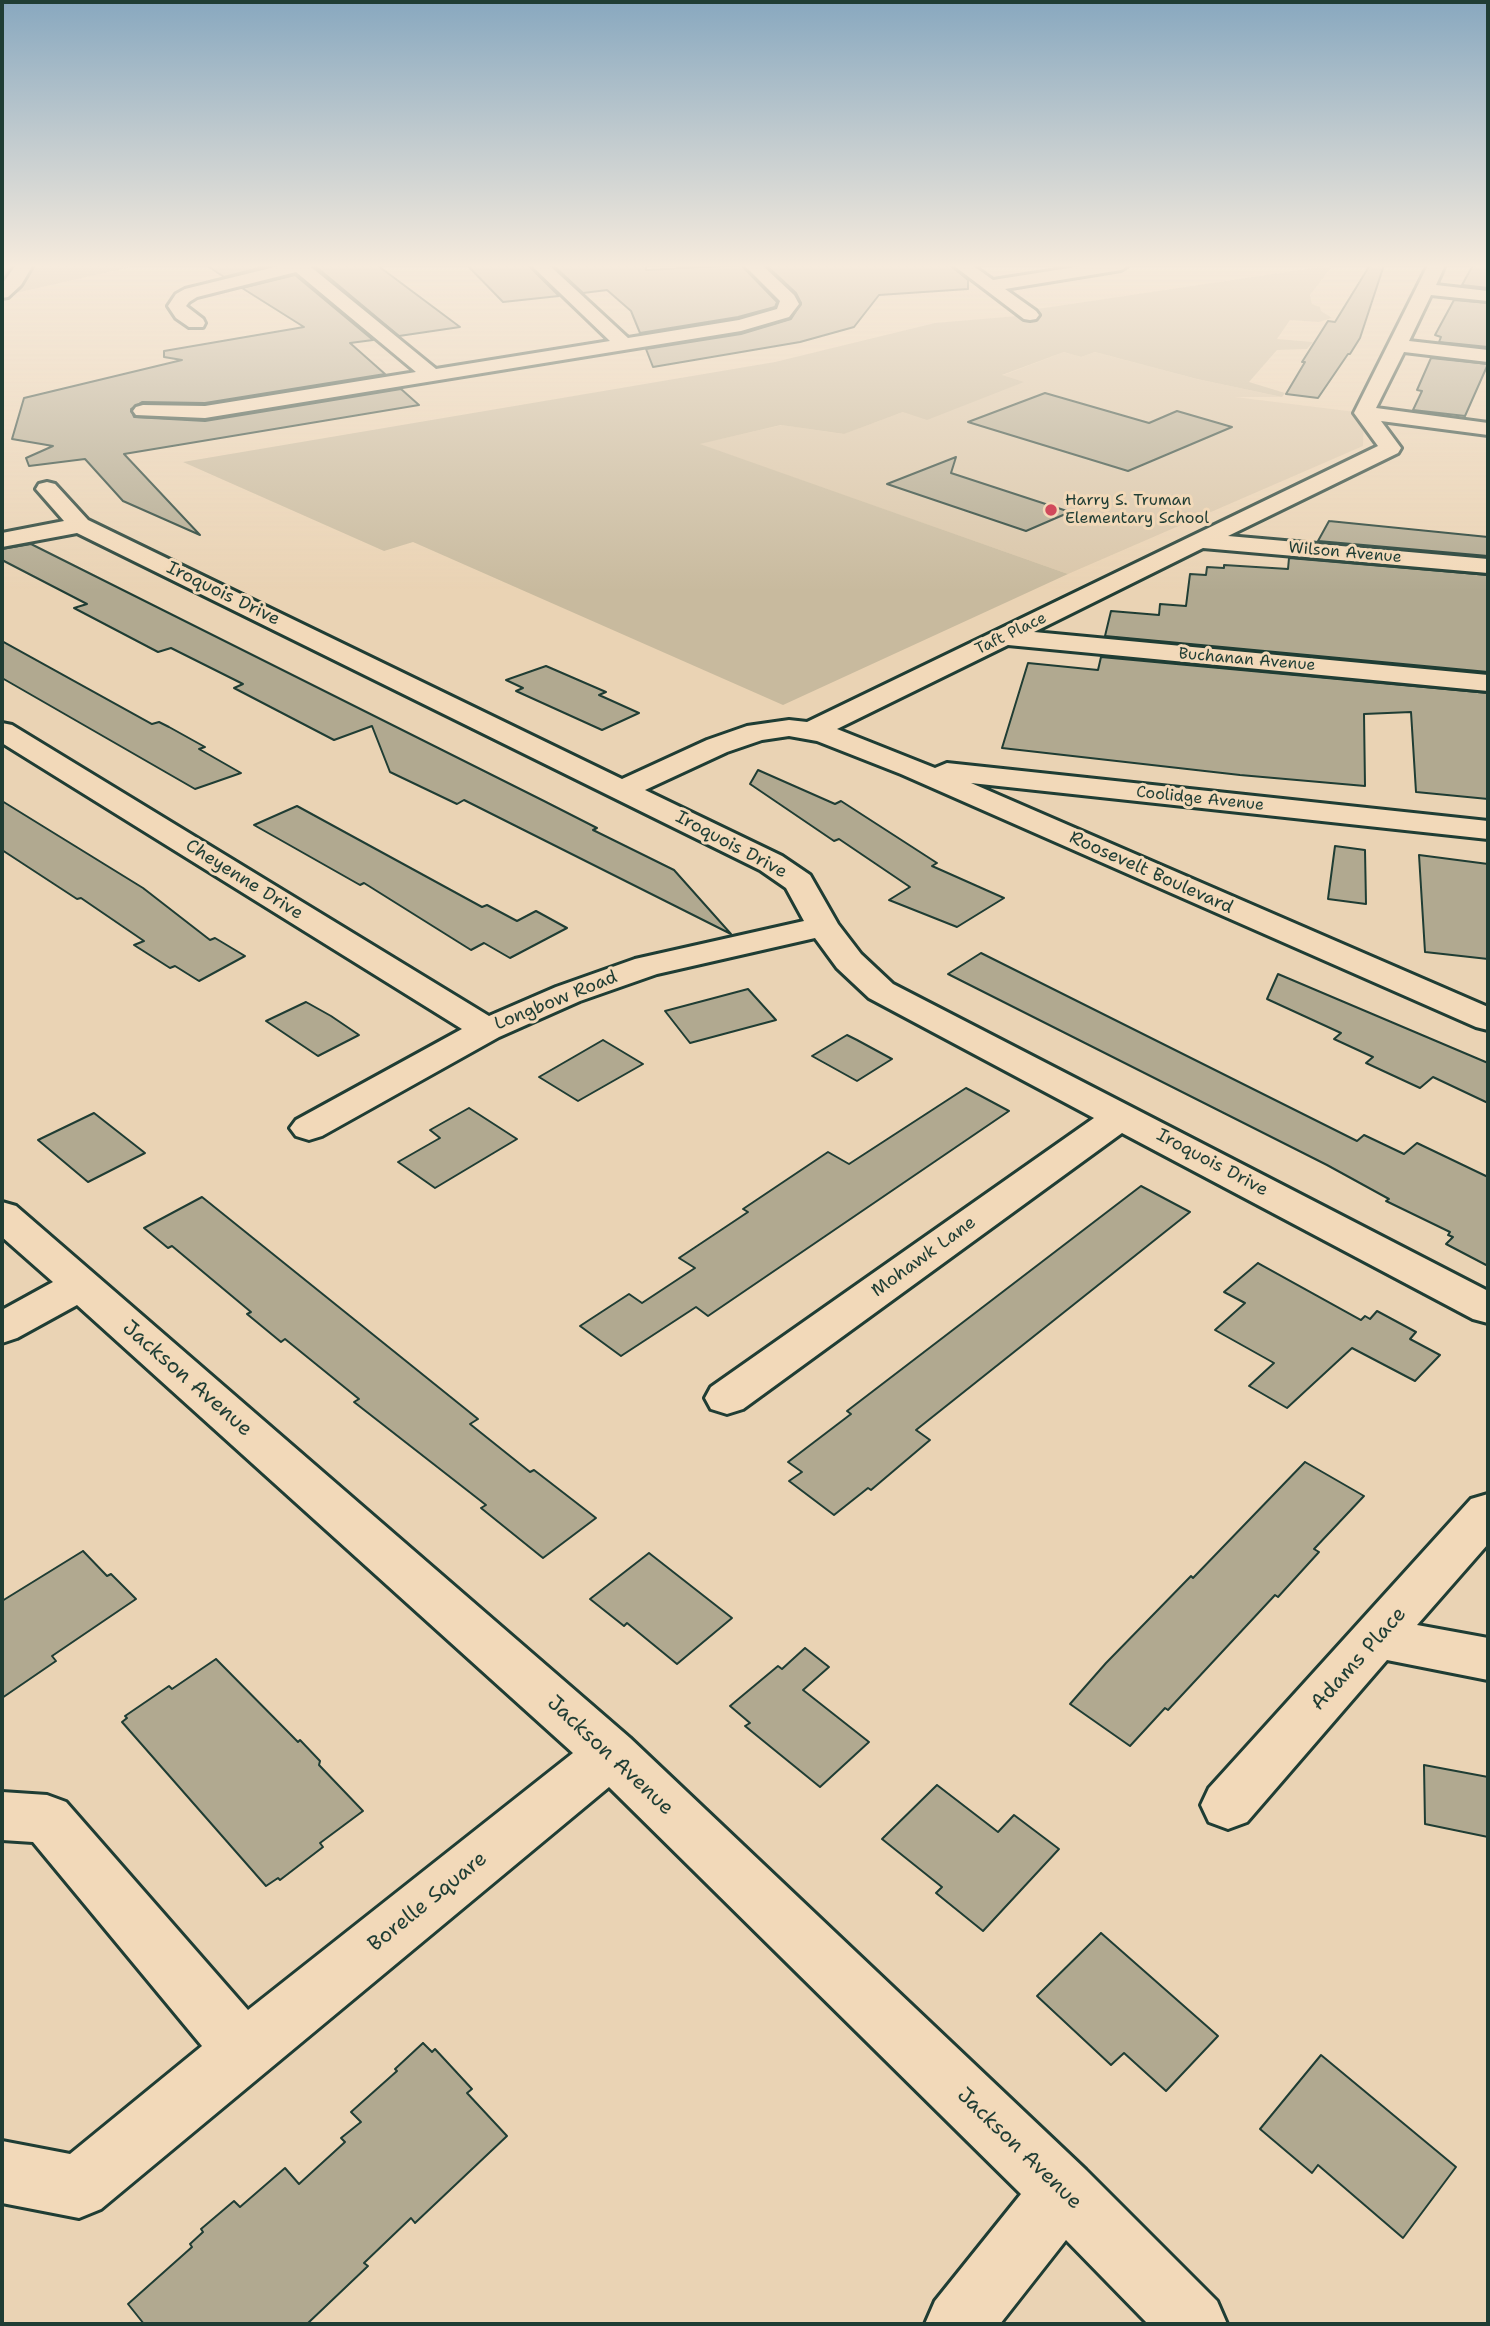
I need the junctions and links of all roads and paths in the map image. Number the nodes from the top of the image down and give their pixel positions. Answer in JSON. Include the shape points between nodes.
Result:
{"nodes":[{"id":1,"x":432,"y":374,"type":"edge"},
{"id":2,"x":1383,"y":374,"type":"edge"},
{"id":3,"x":143,"y":411,"type":"dead end"},
{"id":4,"x":1364,"y":413,"type":"junction"},
{"id":5,"x":1447,"y":424,"type":"junction"},
{"id":6,"x":1488,"y":429,"type":"edge"},
{"id":7,"x":1390,"y":449,"type":"junction"},
{"id":8,"x":47,"y":489,"type":"dead end"},
{"id":9,"x":80,"y":524,"type":"junction"},
{"id":10,"x":2,"y":540,"type":"edge"},
{"id":11,"x":1201,"y":541,"type":"junction"},
{"id":12,"x":1488,"y":566,"type":"edge"},
{"id":13,"x":1005,"y":636,"type":"junction"},
{"id":14,"x":1488,"y":683,"type":"edge"},
{"id":15,"x":2,"y":731,"type":"edge"},
{"id":16,"x":811,"y":732,"type":"junction"},
{"id":17,"x":911,"y":768,"type":"junction"},
{"id":18,"x":624,"y":789,"type":"junction"},
{"id":19,"x":1488,"y":830,"type":"edge"},
{"id":20,"x":823,"y":926,"type":"junction"},
{"id":21,"x":1488,"y":1020,"type":"edge"},
{"id":22,"x":487,"y":1030,"type":"junction"},
{"id":23,"x":1121,"y":1116,"type":"junction"},
{"id":24,"x":309,"y":1128,"type":"dead end"},
{"id":25,"x":2,"y":1215,"type":"edge"},
{"id":26,"x":81,"y":1285,"type":"junction"},
{"id":27,"x":1488,"y":1309,"type":"edge"},
{"id":28,"x":2,"y":1328,"type":"edge"},
{"id":29,"x":727,"y":1398,"type":"dead end"},
{"id":30,"x":1488,"y":1512,"type":"edge"},
{"id":31,"x":1377,"y":1639,"type":"junction"},
{"id":32,"x":1488,"y":1659,"type":"edge"},
{"id":33,"x":611,"y":1754,"type":"junction"},
{"id":34,"x":1228,"y":1805,"type":"dead end"},
{"id":35,"x":2,"y":1816,"type":"edge"},
{"id":36,"x":244,"y":2050,"type":"junction"},
{"id":37,"x":2,"y":2172,"type":"edge"},
{"id":38,"x":1064,"y":2192,"type":"junction"},
{"id":39,"x":958,"y":2324,"type":"edge"},
{"id":40,"x":1194,"y":2324,"type":"edge"}],
"edges":[{"from":1,"to":3,"type":"street","via":[[205,412]]},
{"from":2,"to":4,"type":"street"},
{"from":4,"to":5,"type":"street"},
{"from":4,"to":7,"type":"street"},
{"from":5,"to":6,"type":"street"},
{"from":5,"to":7,"type":"street","name":"Taft Place"},
{"from":7,"to":11,"type":"street","name":"Taft Place"},
{"from":8,"to":9,"type":"street","name":"Iroquois Drive"},
{"from":9,"to":10,"type":"street"},
{"from":9,"to":18,"type":"street","name":"Iroquois Drive"},
{"from":11,"to":12,"type":"street","name":"Wilson Avenue"},
{"from":11,"to":13,"type":"street","name":"Taft Place"},
{"from":13,"to":14,"type":"street","name":"Buchanan Avenue"},
{"from":13,"to":16,"type":"street","name":"Taft Place"},
{"from":15,"to":22,"type":"street","name":"Cheyenne Drive"},
{"from":16,"to":17,"type":"street","name":"Roosevelt Boulevard"},
{"from":16,"to":18,"type":"street","via":[[789,728],[757,732]]},
{"from":17,"to":19,"type":"street","name":"Coolidge Avenue"},
{"from":17,"to":21,"type":"street","name":"Roosevelt Boulevard"},
{"from":18,"to":20,"type":"street","name":"Iroquois Drive","via":[[771,863],[799,882]]},
{"from":20,"to":22,"type":"street","name":"Longbow Road","via":[[647,966]]},
{"from":20,"to":23,"type":"street","name":"Iroquois Drive","via":[[849,961],[881,991]]},
{"from":22,"to":24,"type":"street","name":"Longbow Road"},
{"from":23,"to":27,"type":"street","name":"Iroquois Drive"},
{"from":23,"to":29,"type":"street","name":"Mohawk Lane"},
{"from":25,"to":26,"type":"street","name":"Jackson Avenue"},
{"from":26,"to":28,"type":"street"},
{"from":26,"to":33,"type":"street","name":"Jackson Avenue"},
{"from":30,"to":31,"type":"street","name":"Adams Place"},
{"from":31,"to":32,"type":"street"},
{"from":31,"to":34,"type":"street","name":"Adams Place"},
{"from":33,"to":36,"type":"street","name":"Borelle Square"},
{"from":33,"to":38,"type":"street","name":"Jackson Avenue"},
{"from":35,"to":36,"type":"street","via":[[47,1819]]},
{"from":36,"to":37,"type":"street","name":"Borelle Square","via":[[79,2187]]},
{"from":38,"to":39,"type":"street"},
{"from":38,"to":40,"type":"street","name":"Jackson Avenue"}]}
